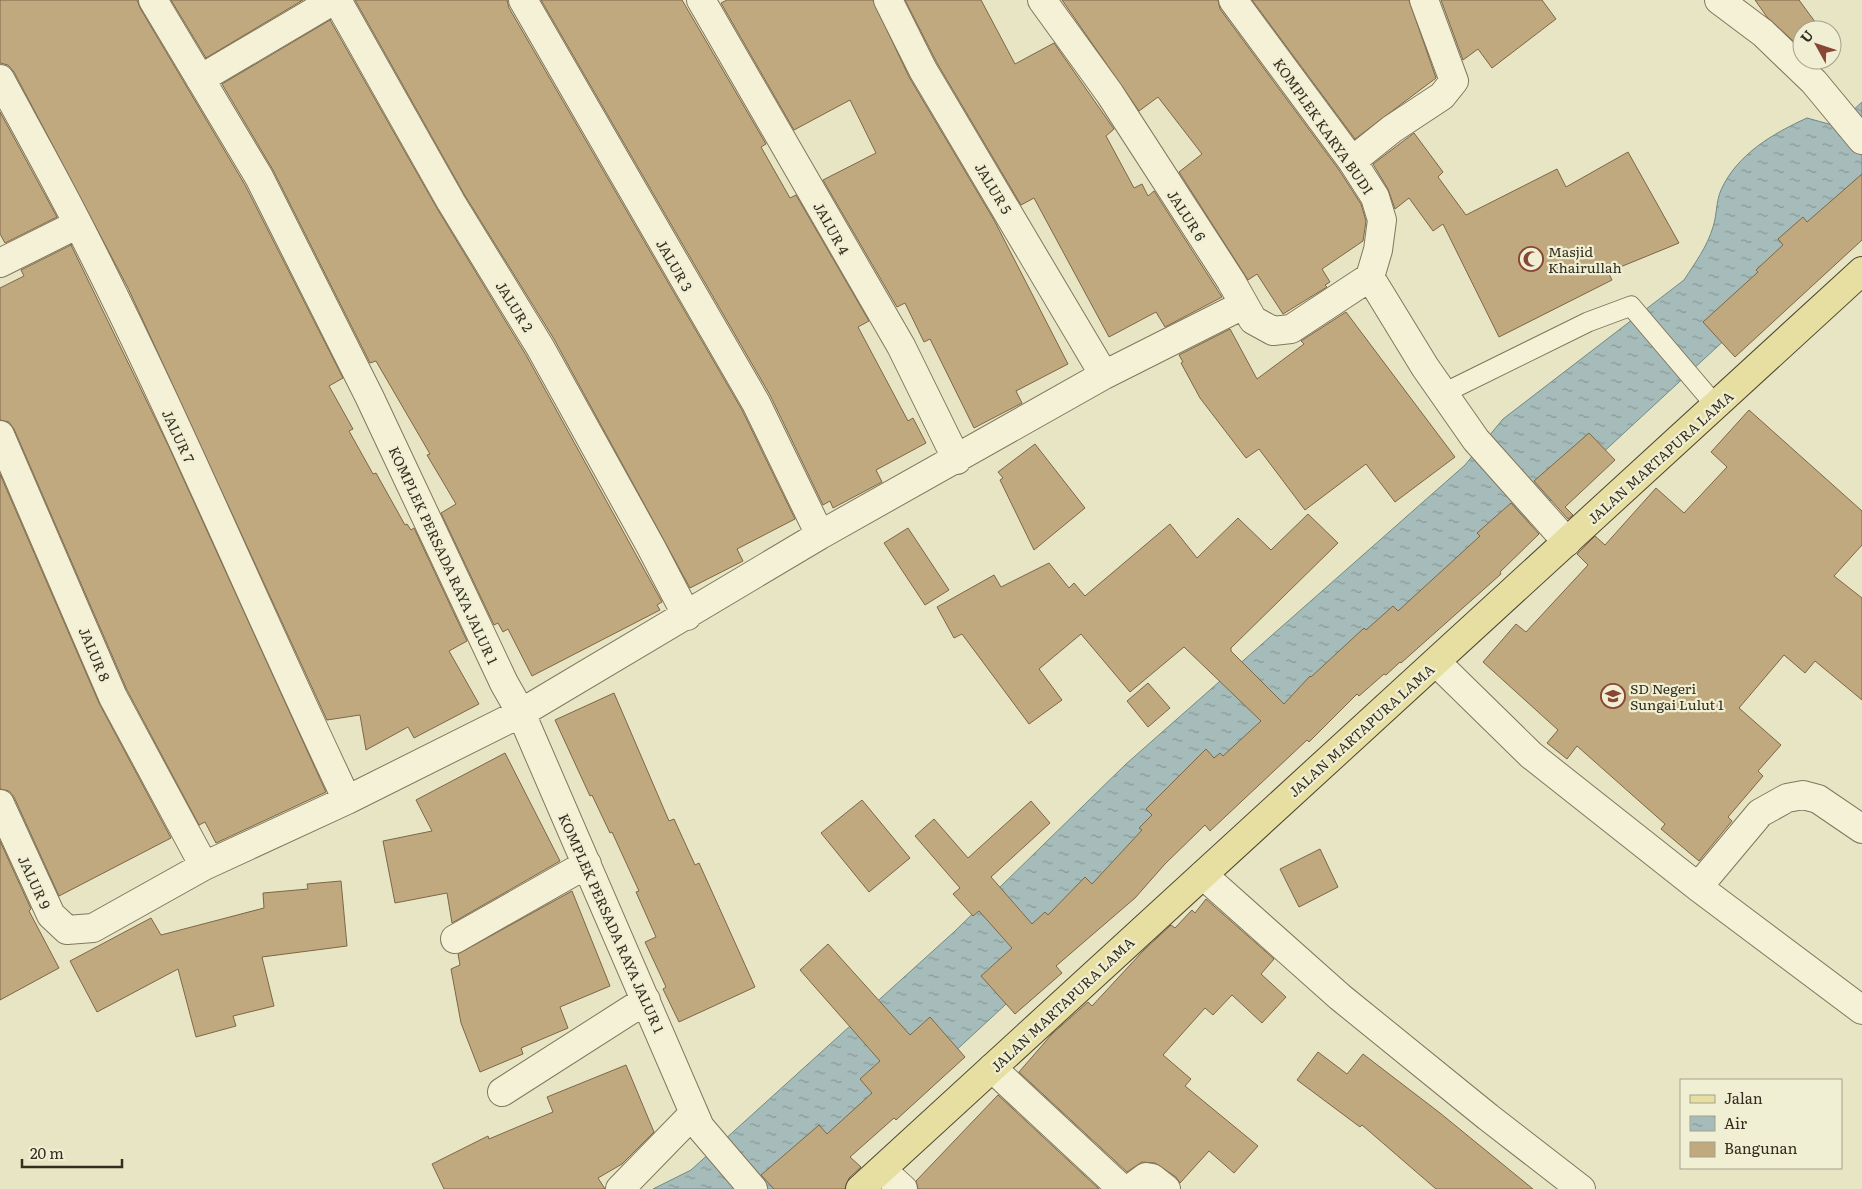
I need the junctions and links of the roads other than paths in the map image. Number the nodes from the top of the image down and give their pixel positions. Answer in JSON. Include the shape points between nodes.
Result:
{"nodes":[{"id":1,"x":153,"y":0,"type":"edge"},
{"id":2,"x":334,"y":0,"type":"edge"},
{"id":3,"x":338,"y":0,"type":"edge"},
{"id":4,"x":523,"y":0,"type":"edge"},
{"id":5,"x":701,"y":0,"type":"edge"},
{"id":6,"x":888,"y":0,"type":"edge"},
{"id":7,"x":1042,"y":0,"type":"edge"},
{"id":8,"x":1233,"y":0,"type":"edge"},
{"id":9,"x":1424,"y":0,"type":"edge"},
{"id":10,"x":1719,"y":0,"type":"edge"},
{"id":11,"x":0,"y":79,"type":"edge"},
{"id":12,"x":200,"y":79,"type":"junction"},
{"id":13,"x":1862,"y":140,"type":"edge"},
{"id":14,"x":1352,"y":161,"type":"junction"},
{"id":15,"x":78,"y":224,"type":"junction"},
{"id":16,"x":0,"y":263,"type":"edge"},
{"id":17,"x":1370,"y":277,"type":"junction"},
{"id":18,"x":1858,"y":283,"type":"edge"},
{"id":19,"x":1243,"y":305,"type":"junction"},
{"id":20,"x":1104,"y":375,"type":"junction"},
{"id":21,"x":1444,"y":393,"type":"junction"},
{"id":22,"x":1716,"y":406,"type":"junction"},
{"id":23,"x":0,"y":435,"type":"edge"},
{"id":24,"x":956,"y":460,"type":"junction"},
{"id":25,"x":820,"y":535,"type":"junction"},
{"id":26,"x":1568,"y":542,"type":"junction"},
{"id":27,"x":687,"y":616,"type":"junction"},
{"id":28,"x":1436,"y":662,"type":"junction"},
{"id":29,"x":521,"y":713,"type":"junction"},
{"id":30,"x":347,"y":800,"type":"junction"},
{"id":31,"x":0,"y":804,"type":"edge"},
{"id":32,"x":1862,"y":829,"type":"edge"},
{"id":33,"x":587,"y":864,"type":"junction"},
{"id":34,"x":204,"y":866,"type":"junction"},
{"id":35,"x":1202,"y":875,"type":"junction"},
{"id":36,"x":1698,"y":887,"type":"junction"},
{"id":37,"x":455,"y":939,"type":"dead end"},
{"id":38,"x":646,"y":1000,"type":"junction"},
{"id":39,"x":1862,"y":1010,"type":"edge"},
{"id":40,"x":992,"y":1068,"type":"junction"},
{"id":41,"x":502,"y":1092,"type":"dead end"},
{"id":42,"x":697,"y":1120,"type":"junction"},
{"id":43,"x":882,"y":1170,"type":"junction"},
{"id":44,"x":620,"y":1189,"type":"edge"},
{"id":45,"x":753,"y":1189,"type":"edge"},
{"id":46,"x":860,"y":1189,"type":"edge"},
{"id":47,"x":903,"y":1189,"type":"edge"},
{"id":48,"x":1122,"y":1189,"type":"edge"},
{"id":49,"x":1130,"y":1189,"type":"edge"},
{"id":50,"x":1166,"y":1189,"type":"edge"},
{"id":51,"x":1581,"y":1189,"type":"edge"}],
"edges":[{"from":1,"to":12,"type":"street","name":"KOMPLEK PERSADA RAYA JALUR 1"},
{"from":2,"to":12,"type":"street"},
{"from":3,"to":27,"type":"street","name":"JALUR 2","via":[[451,202],[540,347]]},
{"from":4,"to":25,"type":"street","name":"JALUR 3","via":[[756,403]]},
{"from":5,"to":24,"type":"street","name":"JALUR 4","via":[[900,346]]},
{"from":6,"to":20,"type":"street","name":"JALUR 5","via":[[923,70]]},
{"from":7,"to":19,"type":"street","name":"JALUR 6","via":[[1110,94],[1231,281]]},
{"from":8,"to":14,"type":"street","name":"KOMPLEK KARYA BUDI"},
{"from":9,"to":14,"type":"street","via":[[1454,82],[1442,96]]},
{"from":10,"to":13,"type":"street","via":[[1763,33],[1826,97]]},
{"from":11,"to":15,"type":"street","name":"JALUR 7"},
{"from":12,"to":29,"type":"street","name":"KOMPLEK PERSADA RAYA JALUR 1","via":[[259,176]]},
{"from":14,"to":17,"type":"street","name":"KOMPLEK KARYA BUDI","via":[[1375,197],[1382,220]]},
{"from":15,"to":16,"type":"street"},
{"from":15,"to":30,"type":"street","name":"JALUR 7"},
{"from":17,"to":19,"type":"street","name":"JALUR 6","via":[[1292,329],[1273,331],[1253,320]]},
{"from":17,"to":21,"type":"street"},
{"from":18,"to":22,"type":"main road","name":"JALAN MARTAPURA LAMA"},
{"from":19,"to":20,"type":"street"},
{"from":20,"to":24,"type":"street"},
{"from":21,"to":22,"type":"lane","via":[[1588,322],[1631,306]]},
{"from":21,"to":26,"type":"street","via":[[1476,440]]},
{"from":22,"to":26,"type":"main road","name":"JALAN MARTAPURA LAMA"},
{"from":23,"to":34,"type":"street","name":"JALUR 8","via":[[113,696]]},
{"from":24,"to":25,"type":"street"},
{"from":25,"to":27,"type":"street"},
{"from":26,"to":28,"type":"main road","name":"JALAN MARTAPURA LAMA"},
{"from":27,"to":29,"type":"street"},
{"from":28,"to":35,"type":"main road","name":"JALAN MARTAPURA LAMA"},
{"from":28,"to":36,"type":"street","via":[[1531,755]]},
{"from":29,"to":30,"type":"street"},
{"from":29,"to":33,"type":"street","name":"KOMPLEK PERSADA RAYA JALUR 1"},
{"from":30,"to":34,"type":"street"},
{"from":31,"to":34,"type":"street","name":"JALUR 9","via":[[51,915],[67,930],[93,928]]},
{"from":32,"to":36,"type":"street","via":[[1818,799],[1803,795],[1787,798],[1760,813]]},
{"from":33,"to":37,"type":"street"},
{"from":33,"to":38,"type":"street","name":"KOMPLEK PERSADA RAYA JALUR 1"},
{"from":35,"to":40,"type":"main road","name":"JALAN MARTAPURA LAMA"},
{"from":35,"to":51,"type":"street","via":[[1340,997]]},
{"from":36,"to":39,"type":"street"},
{"from":38,"to":41,"type":"street"},
{"from":38,"to":42,"type":"street","name":"KOMPLEK PERSADA RAYA JALUR 1"},
{"from":40,"to":43,"type":"main road","name":"JALAN MARTAPURA LAMA"},
{"from":40,"to":48,"type":"street"},
{"from":42,"to":44,"type":"street"},
{"from":42,"to":45,"type":"street","name":"KOMPLEK PERSADA RAYA JALUR 1"},
{"from":43,"to":46,"type":"main road","name":"JALAN MARTAPURA LAMA"},
{"from":43,"to":47,"type":"street"},
{"from":49,"to":50,"type":"street","via":[[1146,1177]]}]}
